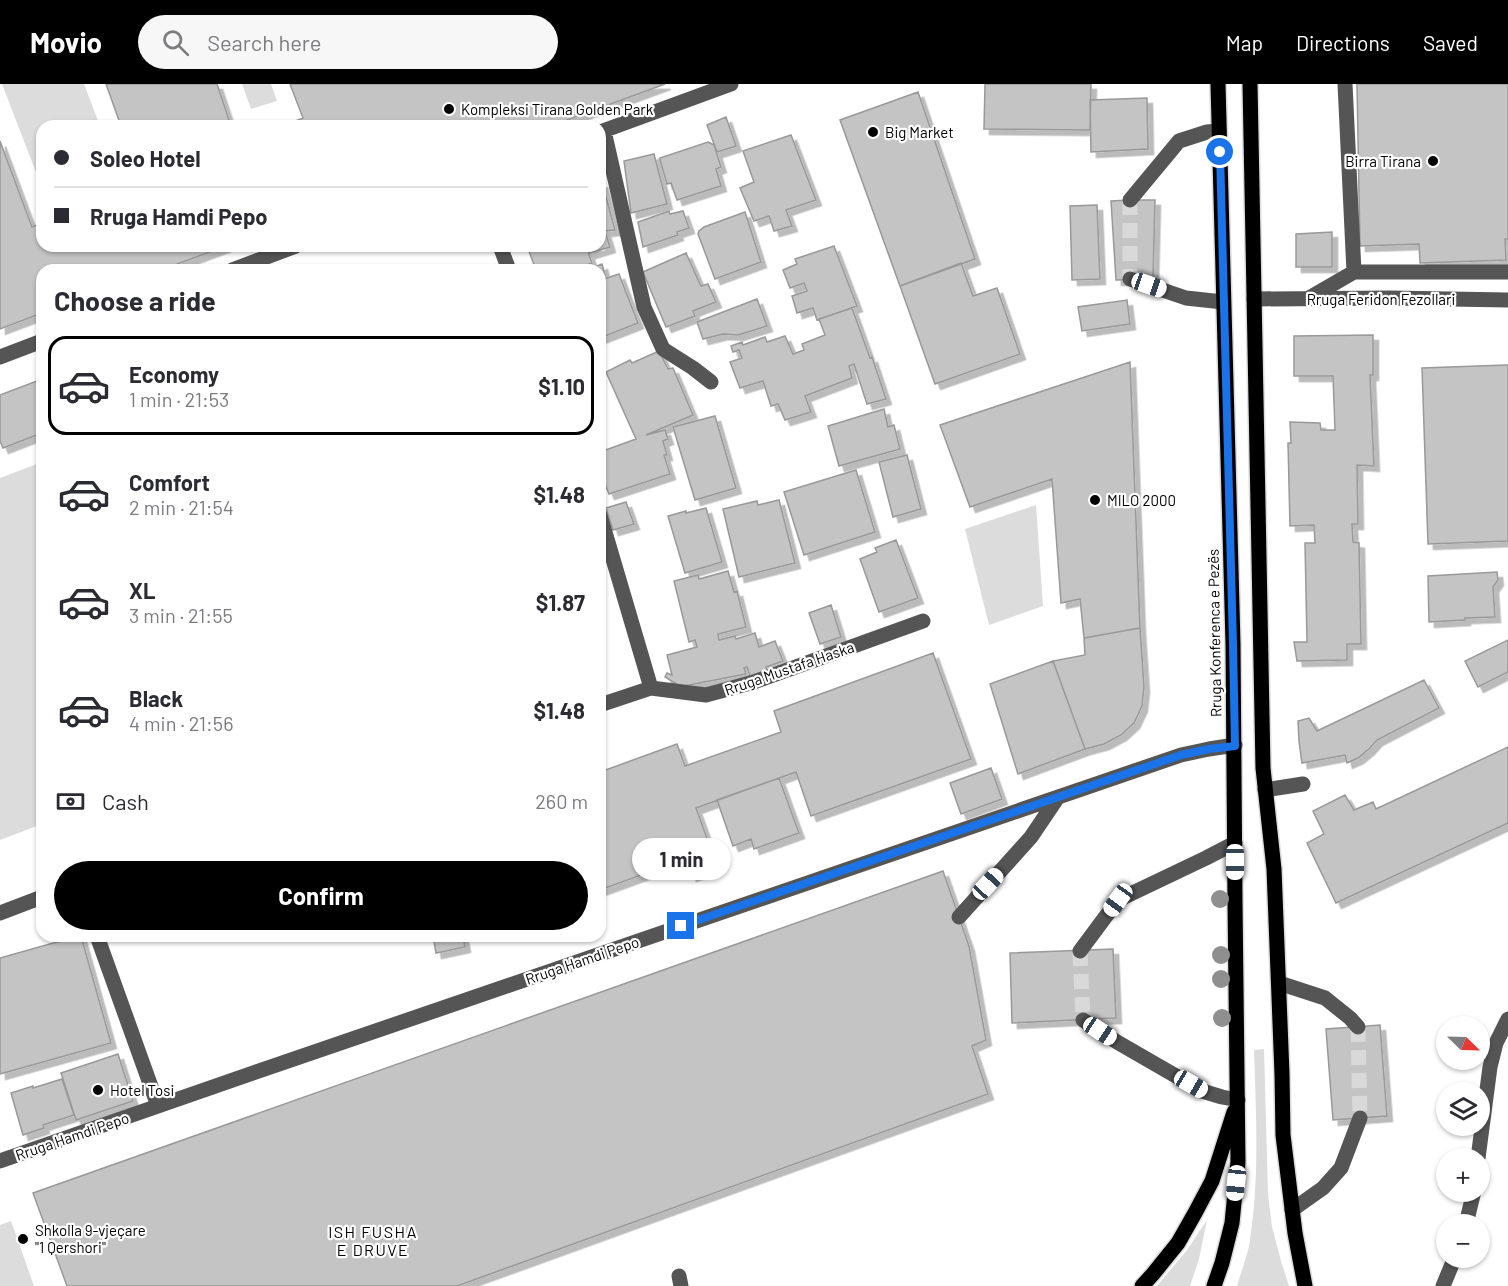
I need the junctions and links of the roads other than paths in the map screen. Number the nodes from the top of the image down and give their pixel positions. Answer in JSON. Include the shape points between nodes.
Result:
{"nodes":[{"id":1,"x":731,"y":84,"type":"edge"},
{"id":2,"x":1218,"y":84,"type":"edge"},
{"id":3,"x":1250,"y":84,"type":"edge"},
{"id":4,"x":1345,"y":84,"type":"edge"},
{"id":5,"x":606,"y":130,"type":"edge"},
{"id":6,"x":1220,"y":131,"type":"junction"},
{"id":7,"x":606,"y":148,"type":"edge"},
{"id":8,"x":1130,"y":200,"type":"tunnel mouth"},
{"id":9,"x":280,"y":252,"type":"edge"},
{"id":10,"x":248,"y":264,"type":"edge"},
{"id":11,"x":1354,"y":272,"type":"junction"},
{"id":12,"x":1508,"y":272,"type":"edge"},
{"id":13,"x":1130,"y":279,"type":"dead end"},
{"id":14,"x":1309,"y":298,"type":"junction"},
{"id":15,"x":1254,"y":299,"type":"junction"},
{"id":16,"x":1508,"y":300,"type":"edge"},
{"id":17,"x":1224,"y":302,"type":"junction"},
{"id":18,"x":36,"y":343,"type":"edge"},
{"id":19,"x":0,"y":357,"type":"edge"},
{"id":20,"x":711,"y":382,"type":"dead end"},
{"id":21,"x":606,"y":535,"type":"edge"},
{"id":22,"x":923,"y":621,"type":"dead end"},
{"id":23,"x":651,"y":688,"type":"junction"},
{"id":24,"x":606,"y":703,"type":"edge"},
{"id":25,"x":1235,"y":746,"type":"junction"},
{"id":26,"x":1303,"y":784,"type":"dead end"},
{"id":27,"x":1265,"y":790,"type":"junction"},
{"id":28,"x":1058,"y":797,"type":"junction"},
{"id":29,"x":1235,"y":843,"type":"junction"},
{"id":30,"x":36,"y":899,"type":"edge"},
{"id":31,"x":0,"y":913,"type":"edge"},
{"id":32,"x":959,"y":917,"type":"dead end"},
{"id":33,"x":99,"y":942,"type":"edge"},
{"id":34,"x":1080,"y":951,"type":"tunnel mouth"},
{"id":35,"x":1279,"y":983,"type":"junction"},
{"id":36,"x":1508,"y":1018,"type":"edge"},
{"id":37,"x":1083,"y":1020,"type":"dead end"},
{"id":38,"x":1358,"y":1027,"type":"dead end"},
{"id":39,"x":1238,"y":1100,"type":"junction"},
{"id":40,"x":158,"y":1106,"type":"junction"},
{"id":41,"x":1360,"y":1118,"type":"tunnel mouth"},
{"id":42,"x":1479,"y":1148,"type":"edge"},
{"id":43,"x":0,"y":1161,"type":"edge"},
{"id":44,"x":1292,"y":1210,"type":"junction"},
{"id":45,"x":1450,"y":1268,"type":"edge"},
{"id":46,"x":1142,"y":1286,"type":"edge"},
{"id":47,"x":1214,"y":1286,"type":"edge"},
{"id":48,"x":1305,"y":1286,"type":"edge"},
{"id":49,"x":1443,"y":1286,"type":"edge"}],
"edges":[{"from":1,"to":5,"type":"street"},
{"from":2,"to":6,"type":"main road","name":"Rruga Konferenca e Pezës"},
{"from":3,"to":15,"type":"main road"},
{"from":4,"to":11,"type":"street"},
{"from":6,"to":8,"type":"street","via":[[1179,141]]},
{"from":6,"to":17,"type":"main road","name":"Rruga Konferenca e Pezës"},
{"from":7,"to":20,"type":"street","via":[[644,307],[663,349]]},
{"from":9,"to":10,"type":"street"},
{"from":11,"to":12,"type":"street"},
{"from":11,"to":14,"type":"street"},
{"from":13,"to":17,"type":"street","via":[[1186,298]]},
{"from":14,"to":15,"type":"street","name":"Rruga Feridon Fezollari"},
{"from":14,"to":16,"type":"street","name":"Rruga Feridon Fezollari"},
{"from":15,"to":27,"type":"main road"},
{"from":17,"to":25,"type":"main road","name":"Rruga Konferenca e Pezës"},
{"from":18,"to":19,"type":"street"},
{"from":21,"to":23,"type":"street"},
{"from":22,"to":23,"type":"street","name":"Rruga Mustafa Haska","via":[[754,682],[706,695]]},
{"from":23,"to":24,"type":"street","name":"Rruga Mustafa Haska"},
{"from":25,"to":28,"type":"street","name":"Rruga Hamdi Pepo","via":[[1181,755]]},
{"from":25,"to":29,"type":"main road","name":"Rruga Konferenca e Pezës"},
{"from":26,"to":27,"type":"street"},
{"from":27,"to":35,"type":"main road","via":[[1274,869]]},
{"from":28,"to":32,"type":"street","via":[[1031,837]]},
{"from":28,"to":40,"type":"street","name":"Rruga Hamdi Pepo"},
{"from":29,"to":34,"type":"street","via":[[1118,900]]},
{"from":29,"to":39,"type":"main road","name":"Rruga Konferenca e Pezës"},
{"from":30,"to":31,"type":"street"},
{"from":33,"to":40,"type":"street"},
{"from":35,"to":38,"type":"street","via":[[1325,998]]},
{"from":35,"to":44,"type":"main road","via":[[1283,1135]]},
{"from":36,"to":42,"type":"street","via":[[1490,1067]]},
{"from":37,"to":39,"type":"street","via":[[1202,1091]]},
{"from":39,"to":46,"type":"main road","via":[[1212,1181],[1178,1243]]},
{"from":39,"to":47,"type":"main road","name":"Rruga Konferenca e Pezës","via":[[1238,1162],[1232,1223]]},
{"from":40,"to":43,"type":"street","name":"Rruga Hamdi Pepo"},
{"from":41,"to":44,"type":"street","via":[[1341,1168],[1323,1188]]},
{"from":44,"to":48,"type":"main road"},
{"from":45,"to":49,"type":"street"}]}
